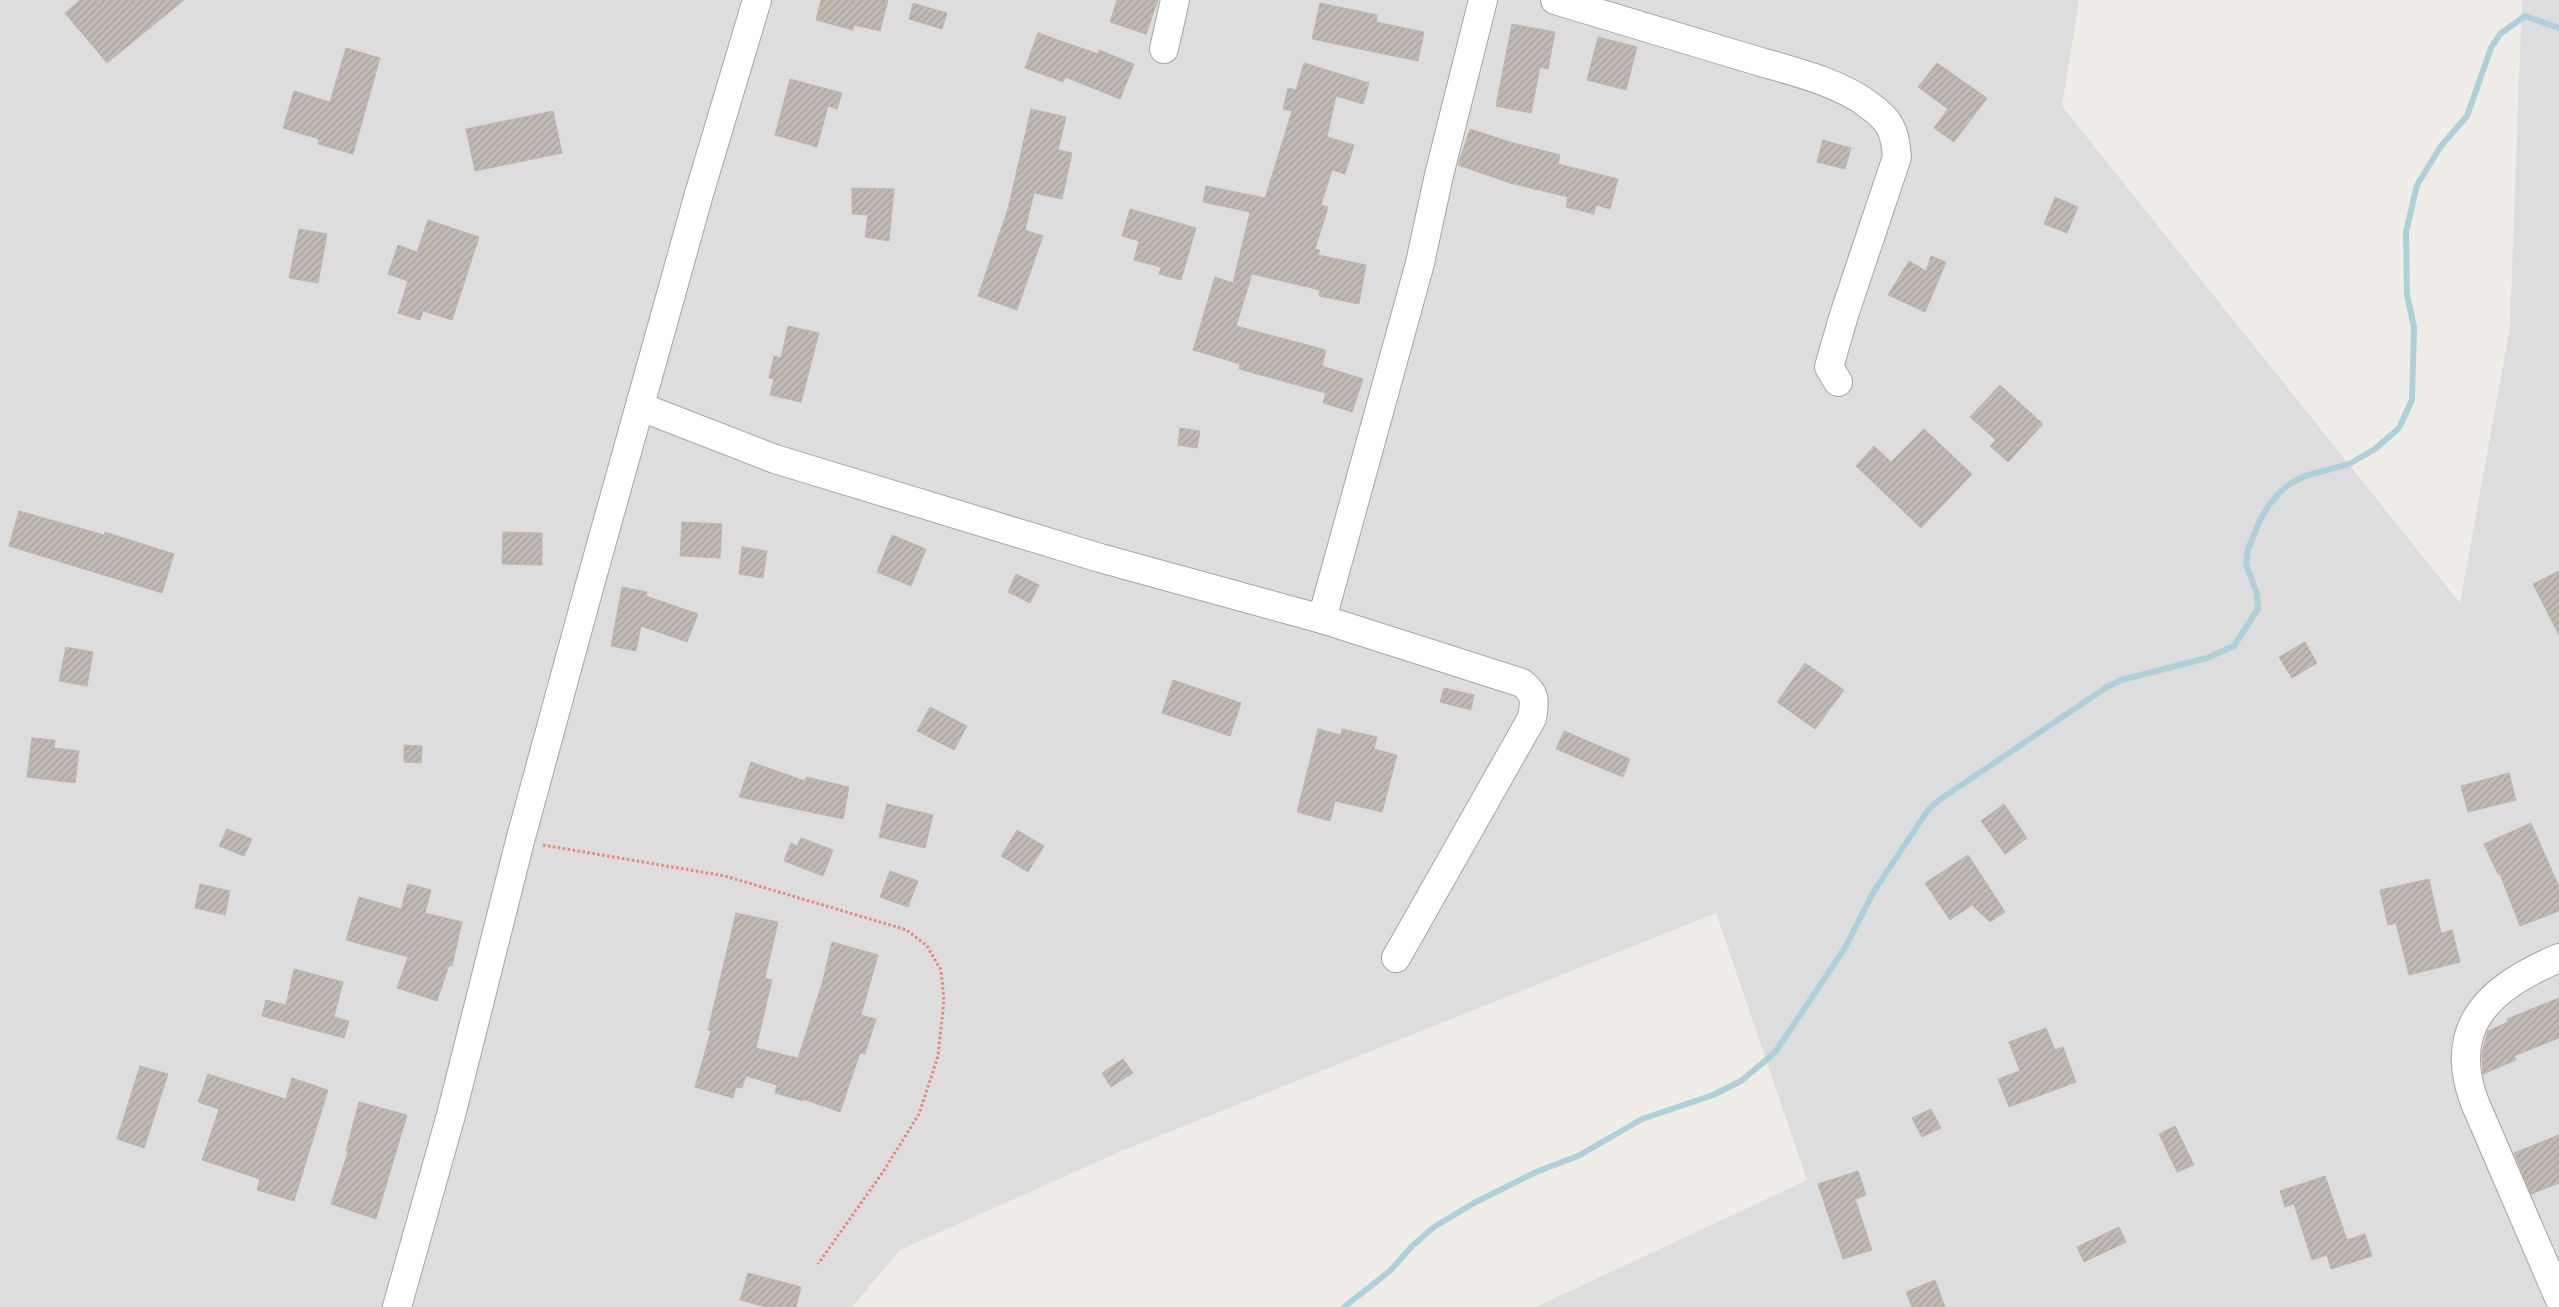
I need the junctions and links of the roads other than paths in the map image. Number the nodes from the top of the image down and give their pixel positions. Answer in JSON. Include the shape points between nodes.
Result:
{"nodes":[{"id":1,"x":757,"y":0,"type":"edge"},
{"id":2,"x":1175,"y":0,"type":"edge"},
{"id":3,"x":1483,"y":0,"type":"edge"},
{"id":4,"x":1555,"y":0,"type":"edge"},
{"id":5,"x":1164,"y":49,"type":"dead end"},
{"id":6,"x":1838,"y":382,"type":"dead end"},
{"id":7,"x":641,"y":407,"type":"junction"},
{"id":8,"x":1322,"y":620,"type":"junction"},
{"id":9,"x":1396,"y":958,"type":"dead end"},
{"id":10,"x":2559,"y":958,"type":"edge"},
{"id":11,"x":2559,"y":1298,"type":"edge"},
{"id":12,"x":397,"y":1307,"type":"edge"}],
"edges":[{"from":1,"to":7,"type":"street","via":[[699,194]]},
{"from":2,"to":5,"type":"street"},
{"from":3,"to":8,"type":"street","via":[[1420,263]]},
{"from":4,"to":6,"type":"street","via":[[1786,69],[1850,92],[1889,124],[1895,134],[1897,156],[1829,367]]},
{"from":7,"to":8,"type":"street","via":[[775,460],[1100,558]]},
{"from":7,"to":12,"type":"street","via":[[520,841],[453,1105]]},
{"from":8,"to":9,"type":"street","via":[[1522,683],[1532,691],[1532,718]]},
{"from":10,"to":11,"type":"street","via":[[2527,972],[2496,992],[2478,1015],[2468,1039],[2465,1061],[2467,1082],[2475,1103]]}]}
